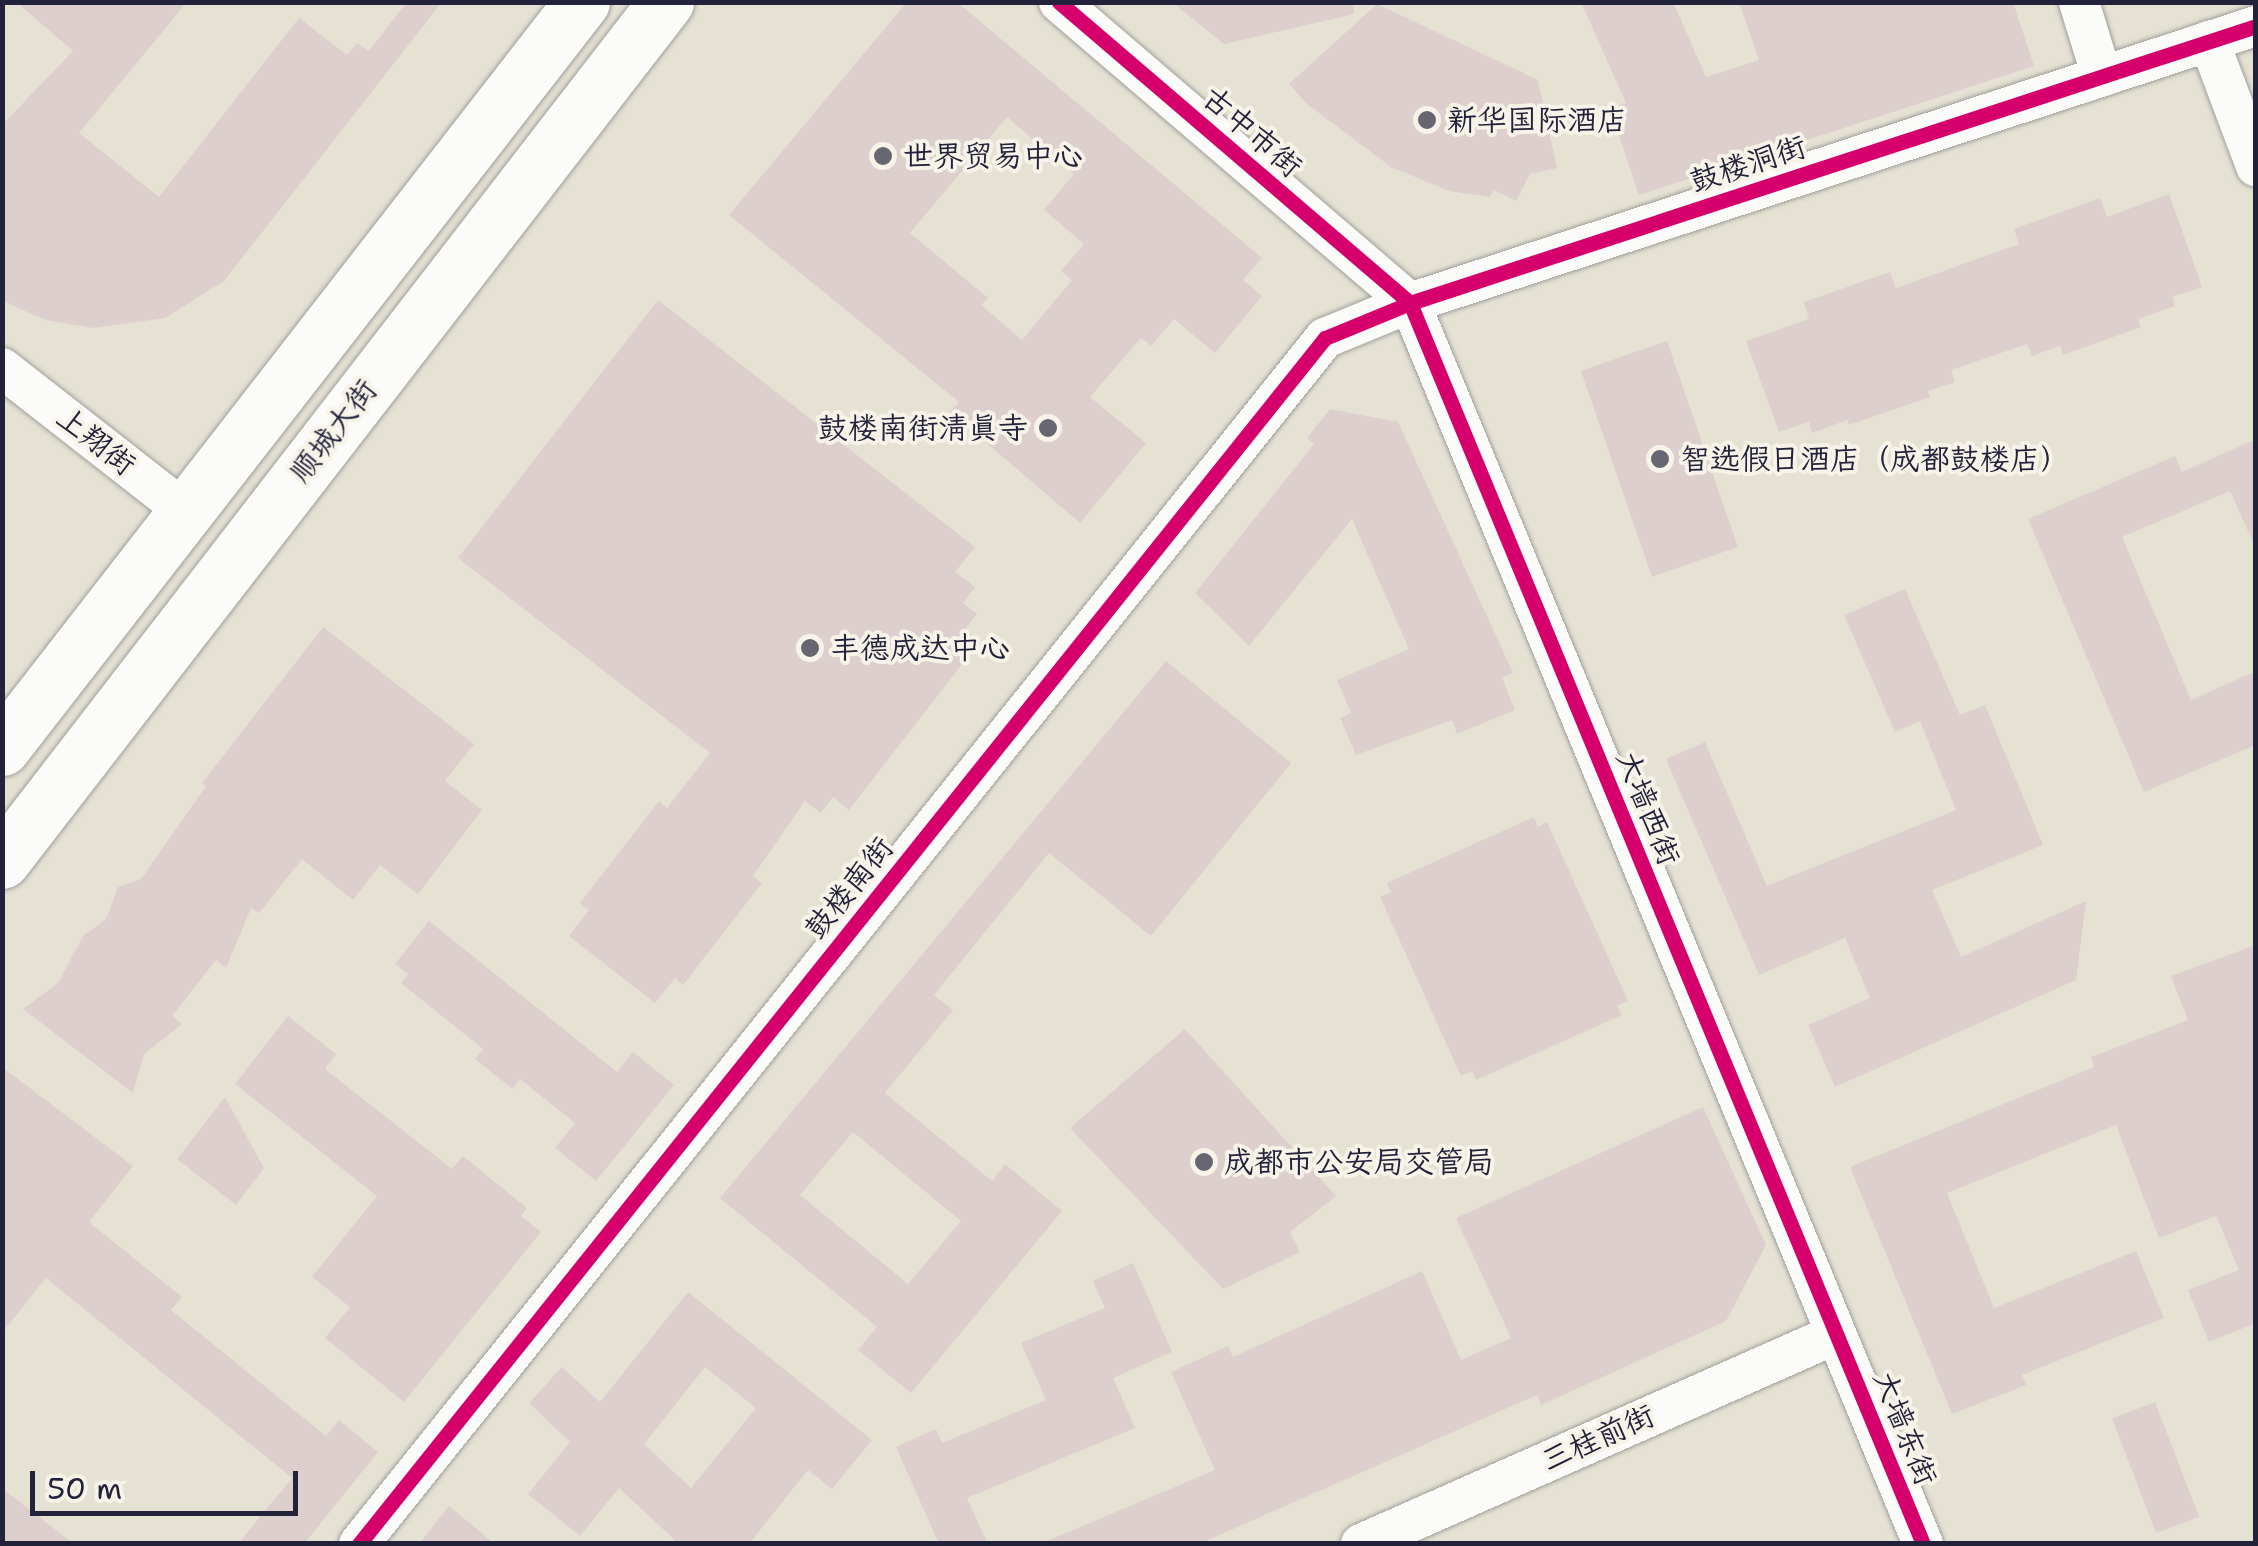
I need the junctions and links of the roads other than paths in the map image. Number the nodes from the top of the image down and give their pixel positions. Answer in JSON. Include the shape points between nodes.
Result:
{"nodes":[{"id":1,"x":582,"y":2,"type":"edge"},
{"id":2,"x":666,"y":2,"type":"edge"},
{"id":3,"x":1059,"y":2,"type":"edge"},
{"id":4,"x":2079,"y":2,"type":"edge"},
{"id":5,"x":2256,"y":26,"type":"edge"},
{"id":6,"x":2209,"y":41,"type":"junction"},
{"id":7,"x":2102,"y":77,"type":"junction"},
{"id":8,"x":2256,"y":166,"type":"edge"},
{"id":9,"x":1410,"y":303,"type":"junction"},
{"id":10,"x":2,"y":368,"type":"edge"},
{"id":11,"x":189,"y":514,"type":"junction"},
{"id":12,"x":2,"y":748,"type":"edge"},
{"id":13,"x":2,"y":861,"type":"edge"},
{"id":14,"x":1836,"y":1334,"type":"junction"},
{"id":15,"x":360,"y":1544,"type":"edge"},
{"id":16,"x":1361,"y":1544,"type":"edge"},
{"id":17,"x":1922,"y":1544,"type":"edge"}],
"edges":[{"from":1,"to":11,"type":"main road"},
{"from":2,"to":13,"type":"main road","name":"顺城大街"},
{"from":3,"to":9,"type":"street","name":"古中市街"},
{"from":4,"to":7,"type":"street"},
{"from":5,"to":6,"type":"street","name":"鼓楼洞街"},
{"from":6,"to":7,"type":"street","name":"鼓楼洞街"},
{"from":6,"to":8,"type":"street"},
{"from":7,"to":9,"type":"street","name":"鼓楼洞街"},
{"from":9,"to":14,"type":"street","name":"大墙西街"},
{"from":9,"to":15,"type":"street","name":"鼓楼南街","via":[[1325,338]]},
{"from":10,"to":11,"type":"street","name":"上翔街"},
{"from":11,"to":12,"type":"main road"},
{"from":14,"to":16,"type":"street","name":"三桂前街"},
{"from":14,"to":17,"type":"street","name":"大墙东街"}]}
